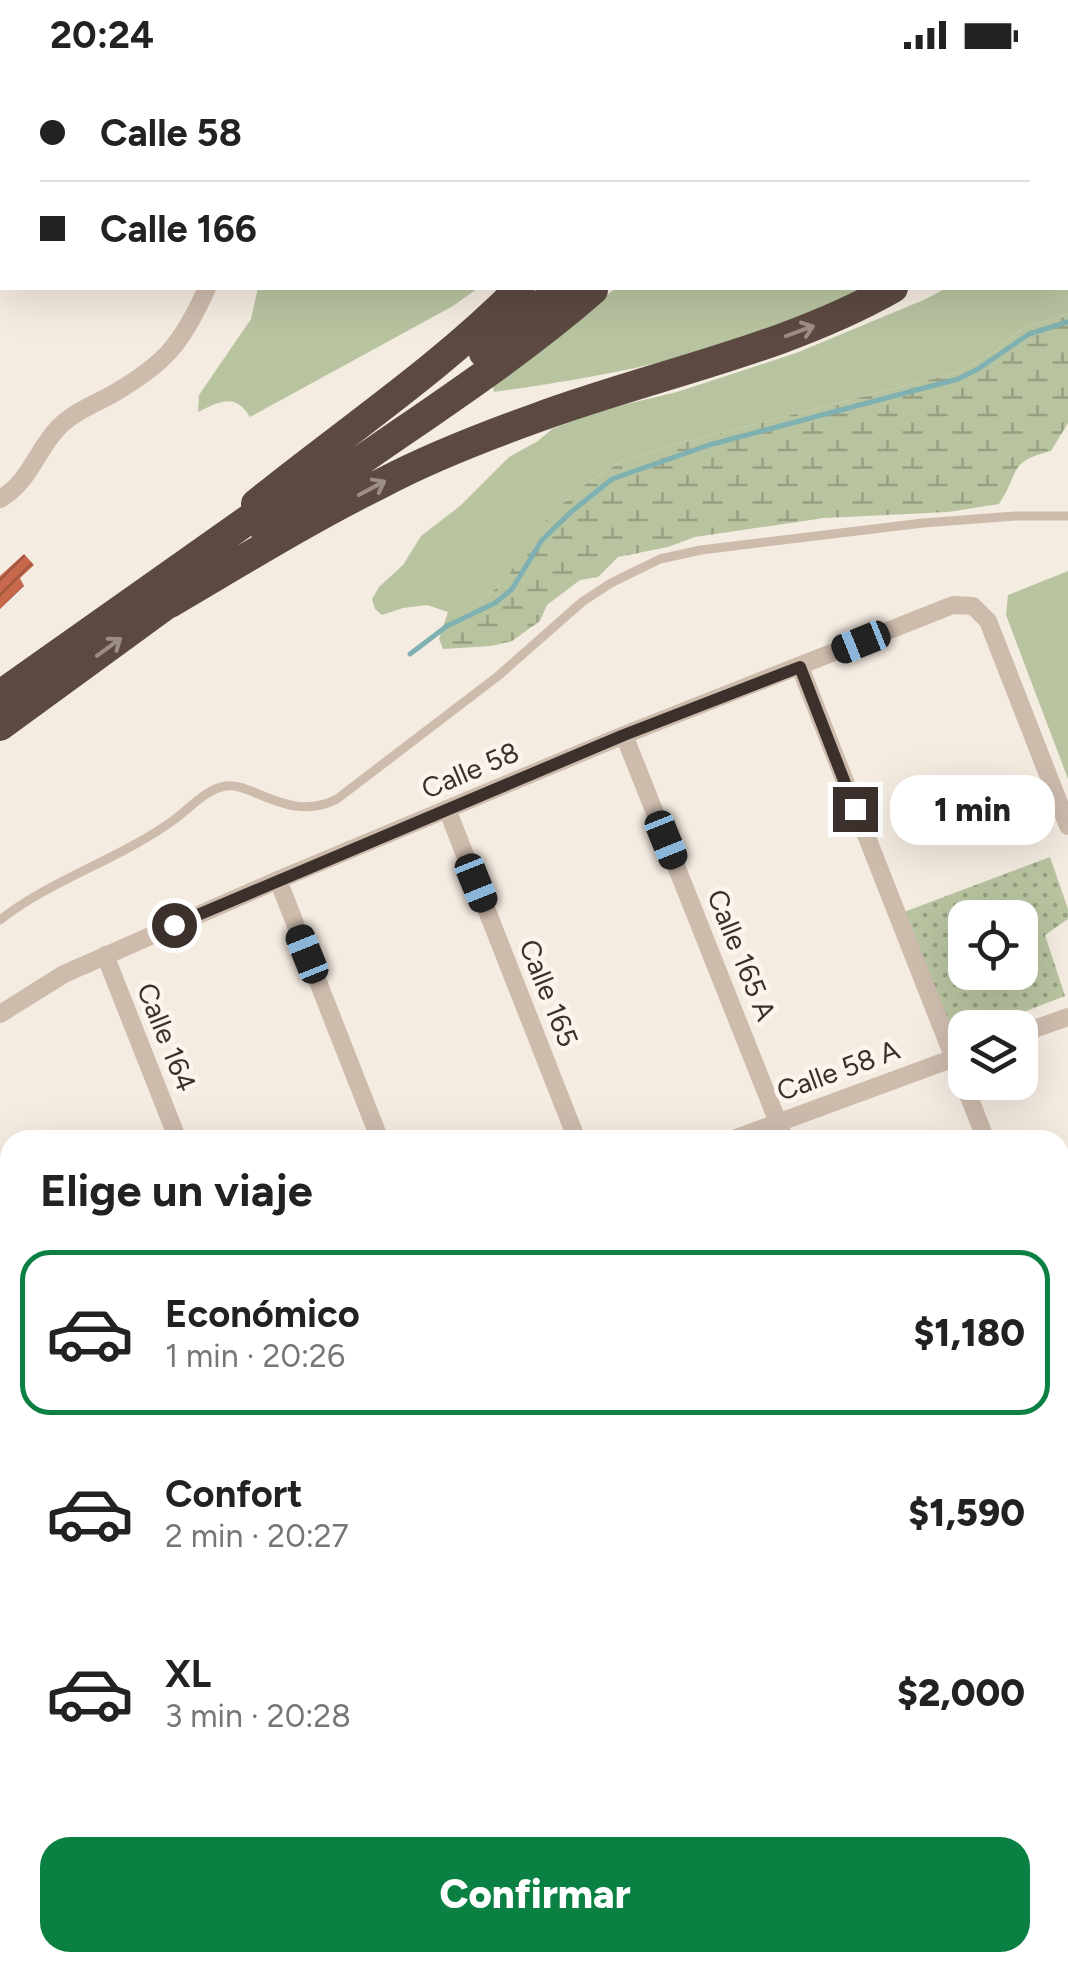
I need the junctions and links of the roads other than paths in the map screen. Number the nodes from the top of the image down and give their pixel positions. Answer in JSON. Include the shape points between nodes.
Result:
{"nodes":[{"id":1,"x":206,"y":290,"type":"edge"},
{"id":2,"x":518,"y":290,"type":"edge"},
{"id":3,"x":560,"y":290,"type":"edge"},
{"id":4,"x":594,"y":290,"type":"edge"},
{"id":5,"x":889,"y":290,"type":"edge"},
{"id":6,"x":0,"y":500,"type":"edge"},
{"id":7,"x":1068,"y":516,"type":"edge"},
{"id":8,"x":162,"y":595,"type":"junction"},
{"id":9,"x":800,"y":667,"type":"junction"},
{"id":10,"x":0,"y":693,"type":"edge"},
{"id":11,"x":0,"y":729,"type":"edge"},
{"id":12,"x":624,"y":735,"type":"junction"},
{"id":13,"x":447,"y":810,"type":"junction"},
{"id":14,"x":1068,"y":826,"type":"edge"},
{"id":15,"x":278,"y":880,"type":"junction"},
{"id":16,"x":0,"y":920,"type":"edge"},
{"id":17,"x":105,"y":954,"type":"junction"},
{"id":18,"x":0,"y":1014,"type":"edge"},
{"id":19,"x":1068,"y":1017,"type":"edge"},
{"id":20,"x":1038,"y":1028,"type":"edge"},
{"id":21,"x":948,"y":1029,"type":"edge"},
{"id":22,"x":948,"y":1060,"type":"edge"},
{"id":23,"x":973,"y":1100,"type":"edge"},
{"id":24,"x":778,"y":1121,"type":"junction"},
{"id":25,"x":174,"y":1130,"type":"edge"},
{"id":26,"x":376,"y":1130,"type":"edge"},
{"id":27,"x":573,"y":1130,"type":"edge"},
{"id":28,"x":756,"y":1130,"type":"edge"},
{"id":29,"x":781,"y":1130,"type":"edge"},
{"id":30,"x":983,"y":1130,"type":"edge"}],
"edges":[{"from":1,"to":6,"type":"street","via":[[192,322],[159,364],[60,426],[19,486]]},
{"from":2,"to":8,"type":"highway","via":[[422,376],[261,500]]},
{"from":3,"to":8,"type":"highway"},
{"from":4,"to":8,"type":"highway"},
{"from":8,"to":5,"type":"highway","one_way":true,"via":[[431,459],[573,404],[825,322]]},
{"from":7,"to":16,"type":"lane","via":[[923,523],[660,559],[582,602],[498,676],[337,799],[309,808],[222,786]]},
{"from":8,"to":10,"type":"highway"},
{"from":11,"to":8,"type":"highway","one_way":true},
{"from":9,"to":12,"type":"street","name":"Calle 58"},
{"from":9,"to":14,"type":"street","name":"Calle 58","via":[[954,605],[973,606],[988,621]]},
{"from":9,"to":21,"type":"street"},
{"from":12,"to":13,"type":"street","name":"Calle 58"},
{"from":12,"to":24,"type":"street","name":"Calle 165 A"},
{"from":13,"to":15,"type":"street","name":"Calle 58"},
{"from":13,"to":27,"type":"street","name":"Calle 165"},
{"from":15,"to":17,"type":"street","name":"Calle 58"},
{"from":15,"to":26,"type":"street"},
{"from":17,"to":18,"type":"street","name":"Calle 58"},
{"from":17,"to":25,"type":"street","name":"Calle 164"},
{"from":19,"to":20,"type":"street"},
{"from":22,"to":24,"type":"street","name":"Calle 58 A"},
{"from":23,"to":30,"type":"street"},
{"from":24,"to":28,"type":"street","name":"Calle 58 A"},
{"from":24,"to":29,"type":"street","name":"Calle 165 A"}]}
